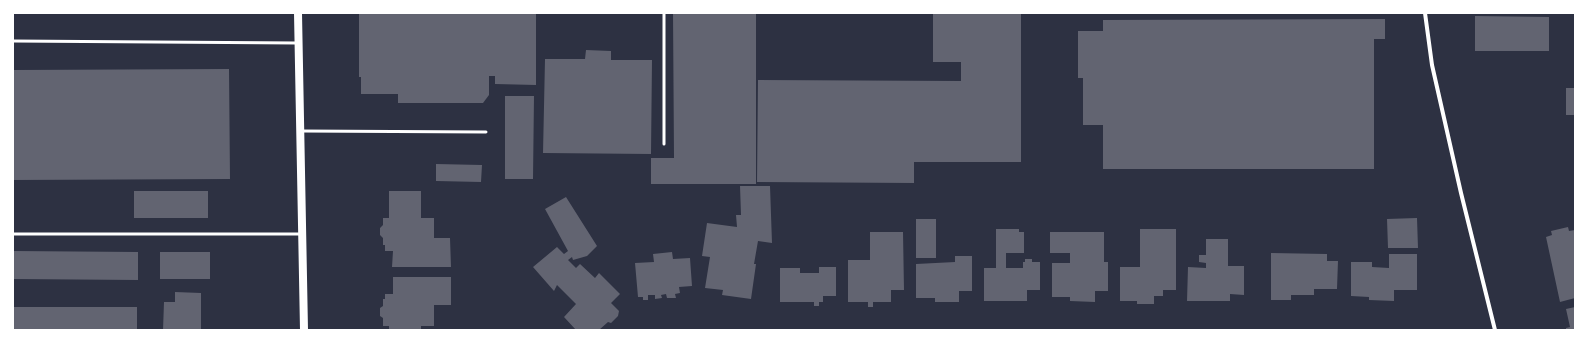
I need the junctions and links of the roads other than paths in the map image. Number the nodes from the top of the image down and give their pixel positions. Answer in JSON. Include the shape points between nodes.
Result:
{"nodes":[{"id":1,"x":298,"y":13,"type":"edge"},
{"id":2,"x":664,"y":13,"type":"edge"},
{"id":3,"x":1425,"y":13,"type":"edge"},
{"id":4,"x":13,"y":41,"type":"edge"},
{"id":5,"x":299,"y":43,"type":"junction"},
{"id":6,"x":301,"y":131,"type":"junction"},
{"id":7,"x":486,"y":132,"type":"dead end"},
{"id":8,"x":664,"y":144,"type":"dead end"},
{"id":9,"x":13,"y":234,"type":"edge"},
{"id":10,"x":303,"y":234,"type":"junction"},
{"id":11,"x":304,"y":330,"type":"edge"},
{"id":12,"x":1495,"y":330,"type":"edge"}],
"edges":[{"from":1,"to":5,"type":"main road"},
{"from":2,"to":8,"type":"lane"},
{"from":3,"to":12,"type":"street","via":[[1432,65]]},
{"from":4,"to":5,"type":"lane"},
{"from":5,"to":6,"type":"main road"},
{"from":6,"to":7,"type":"lane"},
{"from":6,"to":10,"type":"main road"},
{"from":9,"to":10,"type":"lane"},
{"from":10,"to":11,"type":"main road"}]}
